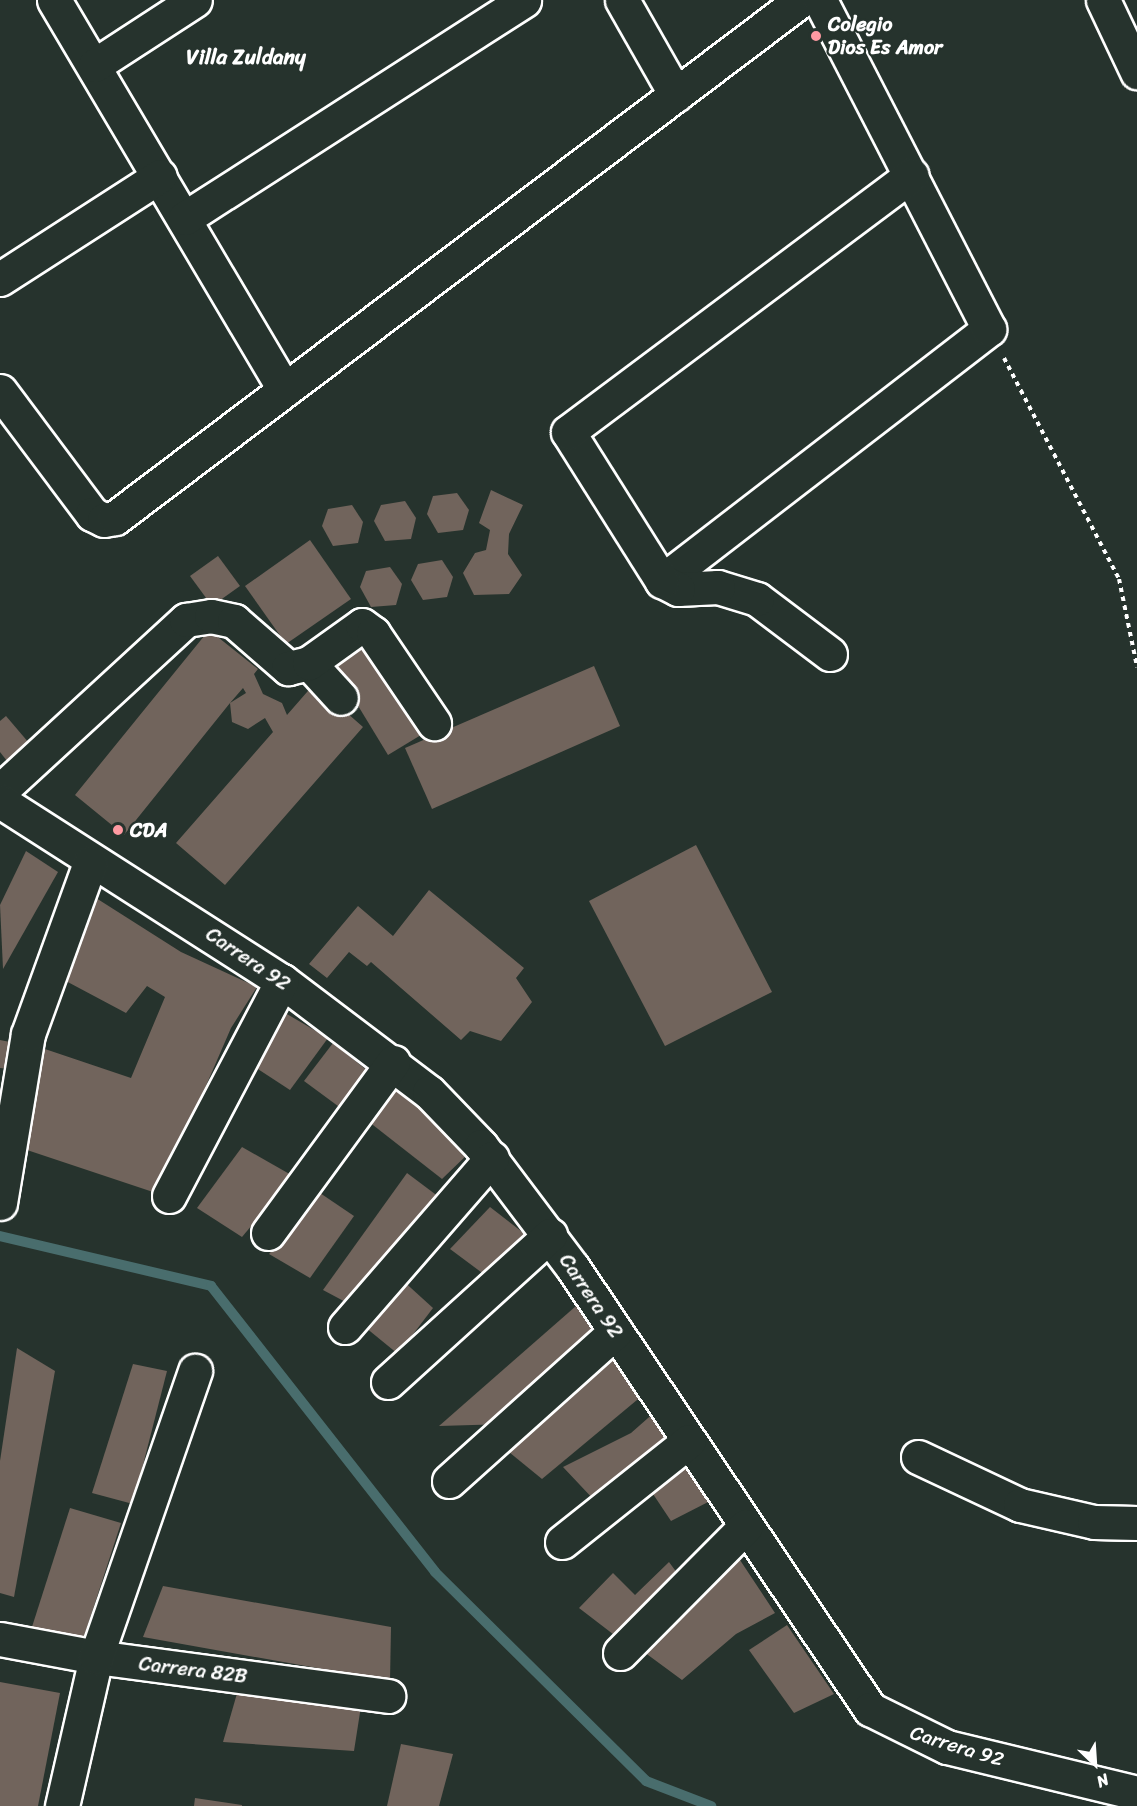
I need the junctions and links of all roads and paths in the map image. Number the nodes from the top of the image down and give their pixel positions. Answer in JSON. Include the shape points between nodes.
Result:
{"nodes":[{"id":1,"x":54,"y":0,"type":"edge"},
{"id":2,"x":195,"y":0,"type":"edge"},
{"id":3,"x":524,"y":0,"type":"edge"},
{"id":4,"x":622,"y":0,"type":"edge"},
{"id":5,"x":801,"y":0,"type":"edge"},
{"id":6,"x":820,"y":0,"type":"edge"},
{"id":7,"x":1102,"y":0,"type":"edge"},
{"id":8,"x":95,"y":65,"type":"junction"},
{"id":9,"x":1137,"y":72,"type":"edge"},
{"id":10,"x":676,"y":95,"type":"junction"},
{"id":11,"x":912,"y":175,"type":"junction"},
{"id":12,"x":160,"y":176,"type":"junction"},
{"id":13,"x":184,"y":218,"type":"junction"},
{"id":14,"x":2,"y":273,"type":"edge"},
{"id":15,"x":989,"y":329,"type":"junction"},
{"id":16,"x":285,"y":390,"type":"junction"},
{"id":17,"x":0,"y":391,"type":"edge"},
{"id":18,"x":662,"y":581,"type":"junction"},
{"id":19,"x":830,"y":654,"type":"dead end"},
{"id":20,"x":309,"y":663,"type":"junction"},
{"id":21,"x":1137,"y":667,"type":"edge"},
{"id":22,"x":341,"y":698,"type":"dead end"},
{"id":23,"x":434,"y":723,"type":"dead end"},
{"id":24,"x":0,"y":791,"type":"edge"},
{"id":25,"x":0,"y":801,"type":"edge"},
{"id":26,"x":90,"y":863,"type":"junction"},
{"id":27,"x":282,"y":981,"type":"junction"},
{"id":28,"x":393,"y":1062,"type":"junction"},
{"id":29,"x":7,"y":1139,"type":"edge"},
{"id":30,"x":492,"y":1158,"type":"junction"},
{"id":31,"x":169,"y":1196,"type":"dead end"},
{"id":32,"x":0,"y":1203,"type":"edge"},
{"id":33,"x":268,"y":1233,"type":"dead end"},
{"id":34,"x":550,"y":1235,"type":"junction"},
{"id":35,"x":345,"y":1327,"type":"dead end"},
{"id":36,"x":616,"y":1331,"type":"junction"},
{"id":37,"x":195,"y":1371,"type":"dead end"},
{"id":38,"x":388,"y":1382,"type":"dead end"},
{"id":39,"x":689,"y":1441,"type":"junction"},
{"id":40,"x":918,"y":1458,"type":"dead end"},
{"id":41,"x":449,"y":1481,"type":"dead end"},
{"id":42,"x":1137,"y":1523,"type":"edge"},
{"id":43,"x":746,"y":1526,"type":"junction"},
{"id":44,"x":562,"y":1542,"type":"dead end"},
{"id":45,"x":0,"y":1639,"type":"edge"},
{"id":46,"x":620,"y":1653,"type":"dead end"},
{"id":47,"x":96,"y":1658,"type":"junction"},
{"id":48,"x":388,"y":1696,"type":"dead end"},
{"id":49,"x":1137,"y":1793,"type":"edge"},
{"id":50,"x":62,"y":1806,"type":"edge"}],
"edges":[{"from":1,"to":8,"type":"street"},
{"from":2,"to":8,"type":"street"},
{"from":3,"to":13,"type":"street"},
{"from":4,"to":10,"type":"street"},
{"from":5,"to":10,"type":"street"},
{"from":6,"to":11,"type":"street"},
{"from":7,"to":9,"type":"street"},
{"from":8,"to":12,"type":"street"},
{"from":10,"to":16,"type":"street"},
{"from":11,"to":15,"type":"street"},
{"from":11,"to":18,"type":"street","via":[[568,432]]},
{"from":12,"to":13,"type":"street"},
{"from":12,"to":14,"type":"street"},
{"from":13,"to":16,"type":"street"},
{"from":15,"to":18,"type":"street"},
{"from":15,"to":21,"type":"path","via":[[1119,579]]},
{"from":16,"to":17,"type":"street","via":[[115,518],[104,520],[92,514]]},
{"from":18,"to":19,"type":"street","via":[[678,589],[718,587],[758,599]]},
{"from":20,"to":22,"type":"street"},
{"from":20,"to":23,"type":"street","via":[[362,625],[373,633]]},
{"from":20,"to":24,"type":"street","via":[[288,668],[273,660],[234,621],[211,616],[186,620]]},
{"from":25,"to":26,"type":"street","name":"Carrera 92"},
{"from":26,"to":27,"type":"street","name":"Carrera 92"},
{"from":26,"to":29,"type":"street","via":[[28,1034]]},
{"from":27,"to":28,"type":"street","name":"Carrera 92"},
{"from":27,"to":31,"type":"street"},
{"from":28,"to":30,"type":"street","name":"Carrera 92"},
{"from":28,"to":33,"type":"street"},
{"from":29,"to":32,"type":"street"},
{"from":30,"to":34,"type":"street","name":"Carrera 92"},
{"from":30,"to":35,"type":"street"},
{"from":34,"to":36,"type":"street","name":"Carrera 92"},
{"from":34,"to":38,"type":"street"},
{"from":36,"to":39,"type":"street","name":"Carrera 92"},
{"from":36,"to":41,"type":"street"},
{"from":37,"to":47,"type":"street"},
{"from":39,"to":43,"type":"street","name":"Carrera 92"},
{"from":39,"to":44,"type":"street"},
{"from":40,"to":42,"type":"street","via":[[1020,1505],[1094,1522]]},
{"from":43,"to":46,"type":"street"},
{"from":43,"to":49,"type":"street","name":"Carrera 92","via":[[870,1709],[884,1720],[946,1747]]},
{"from":45,"to":47,"type":"street","name":"Carrera 82B"},
{"from":47,"to":48,"type":"street","name":"Carrera 82B"},
{"from":47,"to":50,"type":"street"}]}
